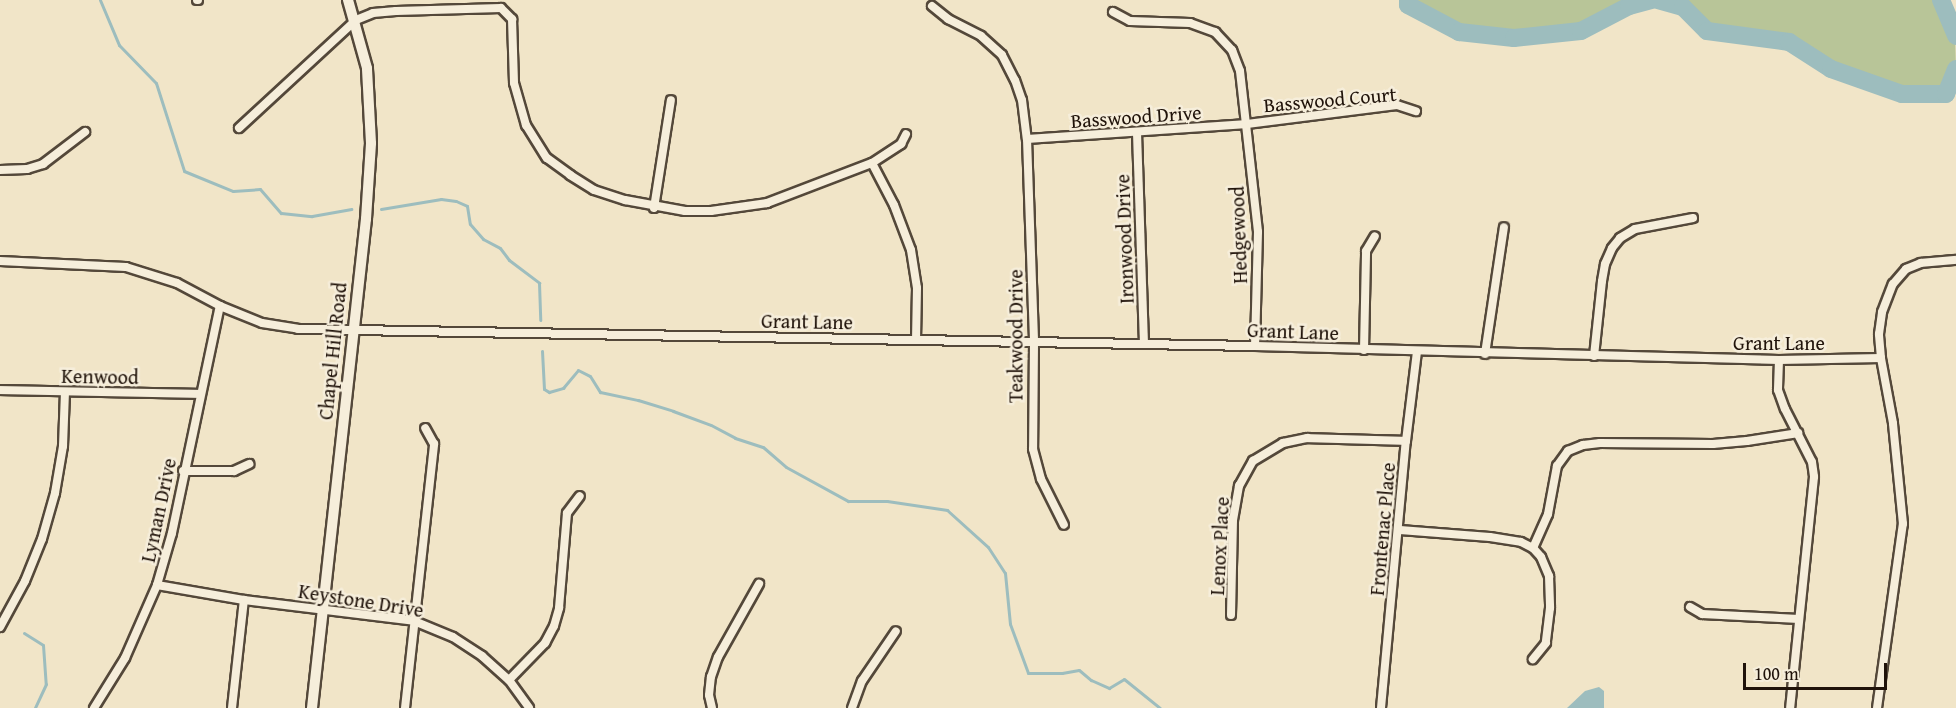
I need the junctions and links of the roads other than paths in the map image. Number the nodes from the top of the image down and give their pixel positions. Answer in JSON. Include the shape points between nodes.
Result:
{"nodes":[{"id":1,"x":348,"y":0,"type":"edge"},
{"id":2,"x":932,"y":6,"type":"dead end"},
{"id":3,"x":1113,"y":12,"type":"dead end"},
{"id":4,"x":356,"y":20,"type":"junction"},
{"id":5,"x":672,"y":100,"type":"dead end"},
{"id":6,"x":1416,"y":111,"type":"dead end"},
{"id":7,"x":1247,"y":124,"type":"junction"},
{"id":8,"x":239,"y":128,"type":"dead end"},
{"id":9,"x":85,"y":132,"type":"dead end"},
{"id":10,"x":1137,"y":133,"type":"junction"},
{"id":11,"x":906,"y":134,"type":"dead end"},
{"id":12,"x":1027,"y":139,"type":"junction"},
{"id":13,"x":872,"y":163,"type":"junction"},
{"id":14,"x":0,"y":170,"type":"edge"},
{"id":15,"x":654,"y":208,"type":"junction"},
{"id":16,"x":1693,"y":218,"type":"dead end"},
{"id":17,"x":1504,"y":227,"type":"dead end"},
{"id":18,"x":1375,"y":236,"type":"dead end"},
{"id":19,"x":1956,"y":260,"type":"edge"},
{"id":20,"x":0,"y":261,"type":"edge"},
{"id":21,"x":220,"y":306,"type":"junction"},
{"id":22,"x":352,"y":328,"type":"junction"},
{"id":23,"x":916,"y":340,"type":"junction"},
{"id":24,"x":1034,"y":343,"type":"junction"},
{"id":25,"x":1144,"y":344,"type":"junction"},
{"id":26,"x":1255,"y":346,"type":"junction"},
{"id":27,"x":1364,"y":350,"type":"junction"},
{"id":28,"x":1417,"y":352,"type":"junction"},
{"id":29,"x":1485,"y":354,"type":"junction"},
{"id":30,"x":1594,"y":356,"type":"junction"},
{"id":31,"x":1881,"y":358,"type":"junction"},
{"id":32,"x":1779,"y":360,"type":"junction"},
{"id":33,"x":0,"y":390,"type":"edge"},
{"id":34,"x":65,"y":392,"type":"junction"},
{"id":35,"x":200,"y":394,"type":"junction"},
{"id":36,"x":425,"y":428,"type":"dead end"},
{"id":37,"x":1798,"y":433,"type":"junction"},
{"id":38,"x":1406,"y":441,"type":"junction"},
{"id":39,"x":249,"y":464,"type":"dead end"},
{"id":40,"x":183,"y":471,"type":"junction"},
{"id":41,"x":580,"y":496,"type":"dead end"},
{"id":42,"x":1064,"y":525,"type":"dead end"},
{"id":43,"x":1400,"y":530,"type":"junction"},
{"id":44,"x":1533,"y":548,"type":"junction"},
{"id":45,"x":759,"y":584,"type":"dead end"},
{"id":46,"x":157,"y":585,"type":"junction"},
{"id":47,"x":244,"y":600,"type":"junction"},
{"id":48,"x":1690,"y":607,"type":"dead end"},
{"id":49,"x":324,"y":610,"type":"junction"},
{"id":50,"x":1231,"y":615,"type":"dead end"},
{"id":51,"x":1799,"y":619,"type":"junction"},
{"id":52,"x":414,"y":621,"type":"junction"},
{"id":53,"x":0,"y":627,"type":"edge"},
{"id":54,"x":896,"y":631,"type":"dead end"},
{"id":55,"x":1533,"y":659,"type":"dead end"},
{"id":56,"x":509,"y":680,"type":"junction"},
{"id":57,"x":94,"y":708,"type":"edge"},
{"id":58,"x":232,"y":708,"type":"edge"},
{"id":59,"x":312,"y":708,"type":"edge"},
{"id":60,"x":405,"y":708,"type":"edge"},
{"id":61,"x":529,"y":708,"type":"edge"},
{"id":62,"x":712,"y":708,"type":"edge"},
{"id":63,"x":852,"y":708,"type":"edge"},
{"id":64,"x":1381,"y":708,"type":"edge"},
{"id":65,"x":1790,"y":708,"type":"edge"},
{"id":66,"x":1877,"y":708,"type":"edge"}],
"edges":[{"from":1,"to":4,"type":"street","name":"Chapel Hill Road"},
{"from":2,"to":12,"type":"street","name":"Teakwood Drive","via":[[981,36],[1002,56],[1022,100]]},
{"from":3,"to":7,"type":"street","name":"Hedgewood","via":[[1130,21],[1190,23],[1215,32],[1232,50],[1240,71]]},
{"from":4,"to":8,"type":"street"},
{"from":4,"to":15,"type":"street","via":[[396,10],[501,8],[512,19],[514,83],[526,125],[547,158],[594,190]]},
{"from":4,"to":22,"type":"street","name":"Chapel Hill Road","via":[[367,68],[372,130]]},
{"from":5,"to":15,"type":"street"},
{"from":6,"to":7,"type":"street","name":"Basswood Court","via":[[1397,105]]},
{"from":7,"to":10,"type":"street","name":"Basswood Drive"},
{"from":7,"to":26,"type":"street","name":"Hedgewood","via":[[1258,232]]},
{"from":9,"to":14,"type":"street","via":[[43,164]]},
{"from":10,"to":12,"type":"street","name":"Basswood Drive"},
{"from":10,"to":25,"type":"street","name":"Ironwood Drive"},
{"from":11,"to":13,"type":"street","via":[[901,144]]},
{"from":12,"to":24,"type":"street","name":"Teakwood Drive"},
{"from":13,"to":15,"type":"street","via":[[767,203],[711,211]]},
{"from":13,"to":23,"type":"street","via":[[911,250],[917,288]]},
{"from":16,"to":30,"type":"street","via":[[1635,229],[1612,248],[1602,281]]},
{"from":17,"to":29,"type":"street"},
{"from":18,"to":27,"type":"street","via":[[1366,251]]},
{"from":19,"to":31,"type":"street","via":[[1921,263],[1906,269],[1893,284],[1882,312]]},
{"from":20,"to":21,"type":"street","name":"Grant Lane","via":[[126,267],[177,283]]},
{"from":21,"to":22,"type":"street","name":"Grant Lane","via":[[262,323],[298,329]]},
{"from":21,"to":35,"type":"street","name":"Lyman Drive"},
{"from":22,"to":23,"type":"street","name":"Grant Lane"},
{"from":22,"to":49,"type":"street","name":"Chapel Hill Road"},
{"from":23,"to":24,"type":"street","name":"Grant Lane"},
{"from":24,"to":25,"type":"street","name":"Grant Lane"},
{"from":24,"to":42,"type":"street","name":"Teakwood Drive","via":[[1033,449],[1041,479]]},
{"from":25,"to":26,"type":"street","name":"Grant Lane"},
{"from":26,"to":27,"type":"street","name":"Grant Lane"},
{"from":27,"to":28,"type":"street","name":"Grant Lane"},
{"from":28,"to":29,"type":"street","name":"Grant Lane"},
{"from":28,"to":38,"type":"street","name":"Frontenac Place"},
{"from":29,"to":30,"type":"street","name":"Grant Lane"},
{"from":30,"to":32,"type":"street","name":"Grant Lane"},
{"from":31,"to":32,"type":"street","name":"Grant Lane"},
{"from":31,"to":66,"type":"street","via":[[1903,524]]},
{"from":32,"to":37,"type":"street","via":[[1778,390]]},
{"from":33,"to":34,"type":"street","name":"Kenwood"},
{"from":34,"to":35,"type":"street","name":"Kenwood"},
{"from":34,"to":53,"type":"street","via":[[63,446],[55,493],[25,581]]},
{"from":35,"to":40,"type":"street","name":"Lyman Drive"},
{"from":36,"to":52,"type":"street","via":[[434,444]]},
{"from":37,"to":44,"type":"street","via":[[1713,444],[1600,443],[1568,451],[1557,466],[1548,514]]},
{"from":37,"to":51,"type":"street","via":[[1812,462],[1814,477]]},
{"from":38,"to":43,"type":"street","name":"Frontenac Place"},
{"from":38,"to":50,"type":"street","name":"Lenox Place","via":[[1307,438],[1283,443],[1253,461],[1239,486],[1233,520]]},
{"from":39,"to":40,"type":"street","via":[[234,471]]},
{"from":40,"to":46,"type":"street","name":"Lyman Drive","via":[[172,533]]},
{"from":41,"to":56,"type":"street","via":[[567,513],[554,626],[545,643]]},
{"from":43,"to":44,"type":"street","via":[[1500,539]]},
{"from":43,"to":64,"type":"street","name":"Frontenac Place"},
{"from":44,"to":55,"type":"street","via":[[1550,576],[1550,608],[1546,644]]},
{"from":45,"to":62,"type":"street","via":[[718,657],[711,677]]},
{"from":46,"to":47,"type":"street","name":"Keystone Drive"},
{"from":46,"to":57,"type":"street","name":"Lyman Drive","via":[[125,658]]},
{"from":47,"to":49,"type":"street","name":"Keystone Drive"},
{"from":47,"to":58,"type":"street"},
{"from":48,"to":51,"type":"street","via":[[1702,614]]},
{"from":49,"to":52,"type":"street","name":"Keystone Drive"},
{"from":49,"to":59,"type":"street","name":"Chapel Hill Road"},
{"from":51,"to":65,"type":"street"},
{"from":52,"to":56,"type":"street","name":"Keystone Drive","via":[[453,637]]},
{"from":52,"to":60,"type":"street"},
{"from":54,"to":63,"type":"street","via":[[862,681]]},
{"from":56,"to":61,"type":"street","name":"Keystone Drive"}]}
